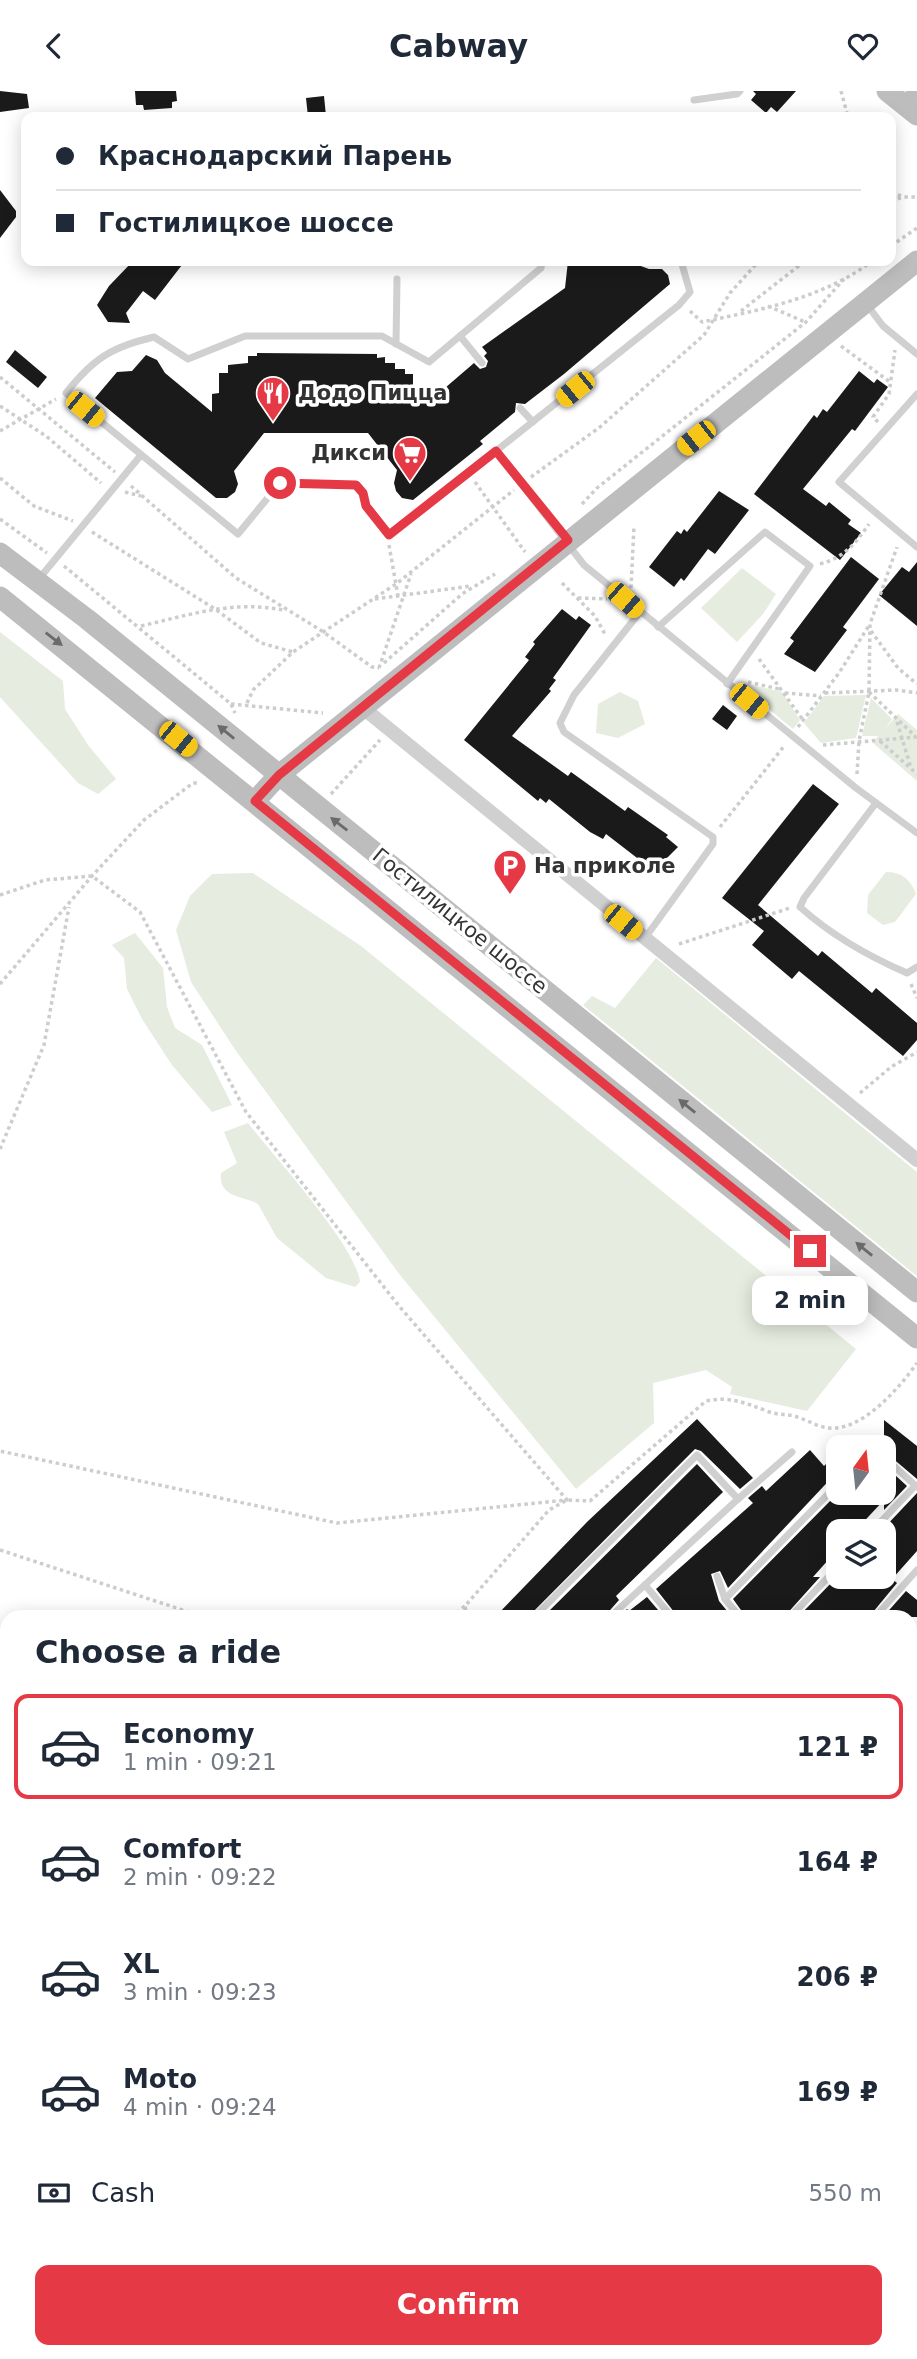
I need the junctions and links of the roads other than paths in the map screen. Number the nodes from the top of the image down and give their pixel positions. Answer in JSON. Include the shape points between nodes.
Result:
{"nodes":[{"id":1,"x":740,"y":91,"type":"edge"},
{"id":2,"x":887,"y":91,"type":"edge"},
{"id":3,"x":694,"y":100,"type":"dead end"},
{"id":4,"x":917,"y":115,"type":"edge"},
{"id":5,"x":917,"y":261,"type":"edge"},
{"id":6,"x":541,"y":266,"type":"edge"},
{"id":7,"x":682,"y":266,"type":"edge"},
{"id":8,"x":397,"y":279,"type":"dead end"},
{"id":9,"x":865,"y":302,"type":"junction"},
{"id":10,"x":460,"y":337,"type":"junction"},
{"id":11,"x":396,"y":344,"type":"junction"},
{"id":12,"x":917,"y":354,"type":"edge"},
{"id":13,"x":482,"y":363,"type":"dead end"},
{"id":14,"x":917,"y":394,"type":"edge"},
{"id":15,"x":520,"y":408,"type":"dead end"},
{"id":16,"x":533,"y":422,"type":"junction"},
{"id":17,"x":496,"y":451,"type":"junction"},
{"id":18,"x":141,"y":454,"type":"junction"},
{"id":19,"x":563,"y":534,"type":"junction"},
{"id":20,"x":917,"y":547,"type":"edge"},
{"id":21,"x":0,"y":553,"type":"edge"},
{"id":22,"x":37,"y":580,"type":"junction"},
{"id":23,"x":0,"y":597,"type":"edge"},
{"id":24,"x":640,"y":613,"type":"junction"},
{"id":25,"x":658,"y":627,"type":"junction"},
{"id":26,"x":727,"y":684,"type":"junction"},
{"id":27,"x":362,"y":707,"type":"junction"},
{"id":28,"x":279,"y":775,"type":"junction"},
{"id":29,"x":255,"y":801,"type":"junction"},
{"id":30,"x":876,"y":803,"type":"junction"},
{"id":31,"x":917,"y":833,"type":"edge"},
{"id":32,"x":645,"y":939,"type":"junction"},
{"id":33,"x":917,"y":967,"type":"edge"},
{"id":34,"x":917,"y":1160,"type":"edge"},
{"id":35,"x":917,"y":1292,"type":"edge"},
{"id":36,"x":917,"y":1338,"type":"edge"},
{"id":37,"x":792,"y":1452,"type":"dead end"},
{"id":38,"x":896,"y":1468,"type":"edge"},
{"id":39,"x":916,"y":1487,"type":"edge"},
{"id":40,"x":826,"y":1495,"type":"edge"},
{"id":41,"x":738,"y":1499,"type":"junction"},
{"id":42,"x":884,"y":1519,"type":"edge"},
{"id":43,"x":917,"y":1570,"type":"edge"},
{"id":44,"x":717,"y":1576,"type":"dead end"},
{"id":45,"x":914,"y":1579,"type":"edge"},
{"id":46,"x":826,"y":1580,"type":"edge"},
{"id":47,"x":645,"y":1585,"type":"junction"},
{"id":48,"x":725,"y":1599,"type":"junction"},
{"id":49,"x":541,"y":1610,"type":"edge"},
{"id":50,"x":618,"y":1610,"type":"edge"},
{"id":51,"x":666,"y":1610,"type":"edge"},
{"id":52,"x":734,"y":1610,"type":"edge"},
{"id":53,"x":797,"y":1610,"type":"edge"},
{"id":54,"x":882,"y":1610,"type":"edge"}],
"edges":[{"from":1,"to":3,"type":"lane"},
{"from":2,"to":4,"type":"street"},
{"from":5,"to":9,"type":"street"},
{"from":6,"to":10,"type":"lane"},
{"from":7,"to":16,"type":"lane","via":[[690,292],[679,305]]},
{"from":8,"to":11,"type":"lane"},
{"from":9,"to":12,"type":"lane"},
{"from":9,"to":19,"type":"street"},
{"from":10,"to":11,"type":"lane","via":[[429,362]]},
{"from":10,"to":13,"type":"lane"},
{"from":11,"to":18,"type":"lane","via":[[382,336],[245,336],[188,359],[154,337],[124,344],[89,363],[66,393]]},
{"from":14,"to":20,"type":"lane","via":[[839,482]]},
{"from":15,"to":16,"type":"lane"},
{"from":16,"to":17,"type":"lane"},
{"from":17,"to":18,"type":"lane","via":[[389,535],[356,485],[280,483],[238,534]]},
{"from":17,"to":19,"type":"lane"},
{"from":18,"to":22,"type":"lane"},
{"from":19,"to":24,"type":"lane","via":[[584,565]]},
{"from":19,"to":27,"type":"street"},
{"from":21,"to":22,"type":"street","name":"Гостилицкое шоссе"},
{"from":28,"to":22,"type":"street","name":"Гостилицкое шоссе","one_way":true},
{"from":23,"to":29,"type":"street","name":"Гостилицкое шоссе","one_way":true},
{"from":24,"to":25,"type":"lane"},
{"from":24,"to":32,"type":"lane","via":[[560,723],[564,731],[713,837],[713,844]]},
{"from":25,"to":26,"type":"lane"},
{"from":25,"to":26,"type":"lane","via":[[765,532],[810,566]]},
{"from":26,"to":30,"type":"lane"},
{"from":27,"to":28,"type":"street"},
{"from":27,"to":32,"type":"street"},
{"from":28,"to":29,"type":"street"},
{"from":35,"to":28,"type":"street","name":"Гостилицкое шоссе","one_way":true},
{"from":29,"to":36,"type":"street","name":"Гостилицкое шоссе"},
{"from":30,"to":31,"type":"lane"},
{"from":30,"to":33,"type":"lane","via":[[800,907],[891,966],[907,973]]},
{"from":32,"to":34,"type":"street"},
{"from":37,"to":41,"type":"lane"},
{"from":38,"to":39,"type":"lane"},
{"from":39,"to":42,"type":"lane"},
{"from":40,"to":48,"type":"lane"},
{"from":41,"to":47,"type":"lane"},
{"from":41,"to":49,"type":"lane","via":[[697,1455]]},
{"from":43,"to":45,"type":"lane"},
{"from":44,"to":48,"type":"lane"},
{"from":45,"to":54,"type":"lane"},
{"from":46,"to":53,"type":"lane"},
{"from":47,"to":50,"type":"lane"},
{"from":47,"to":51,"type":"lane"},
{"from":48,"to":52,"type":"lane"}]}
